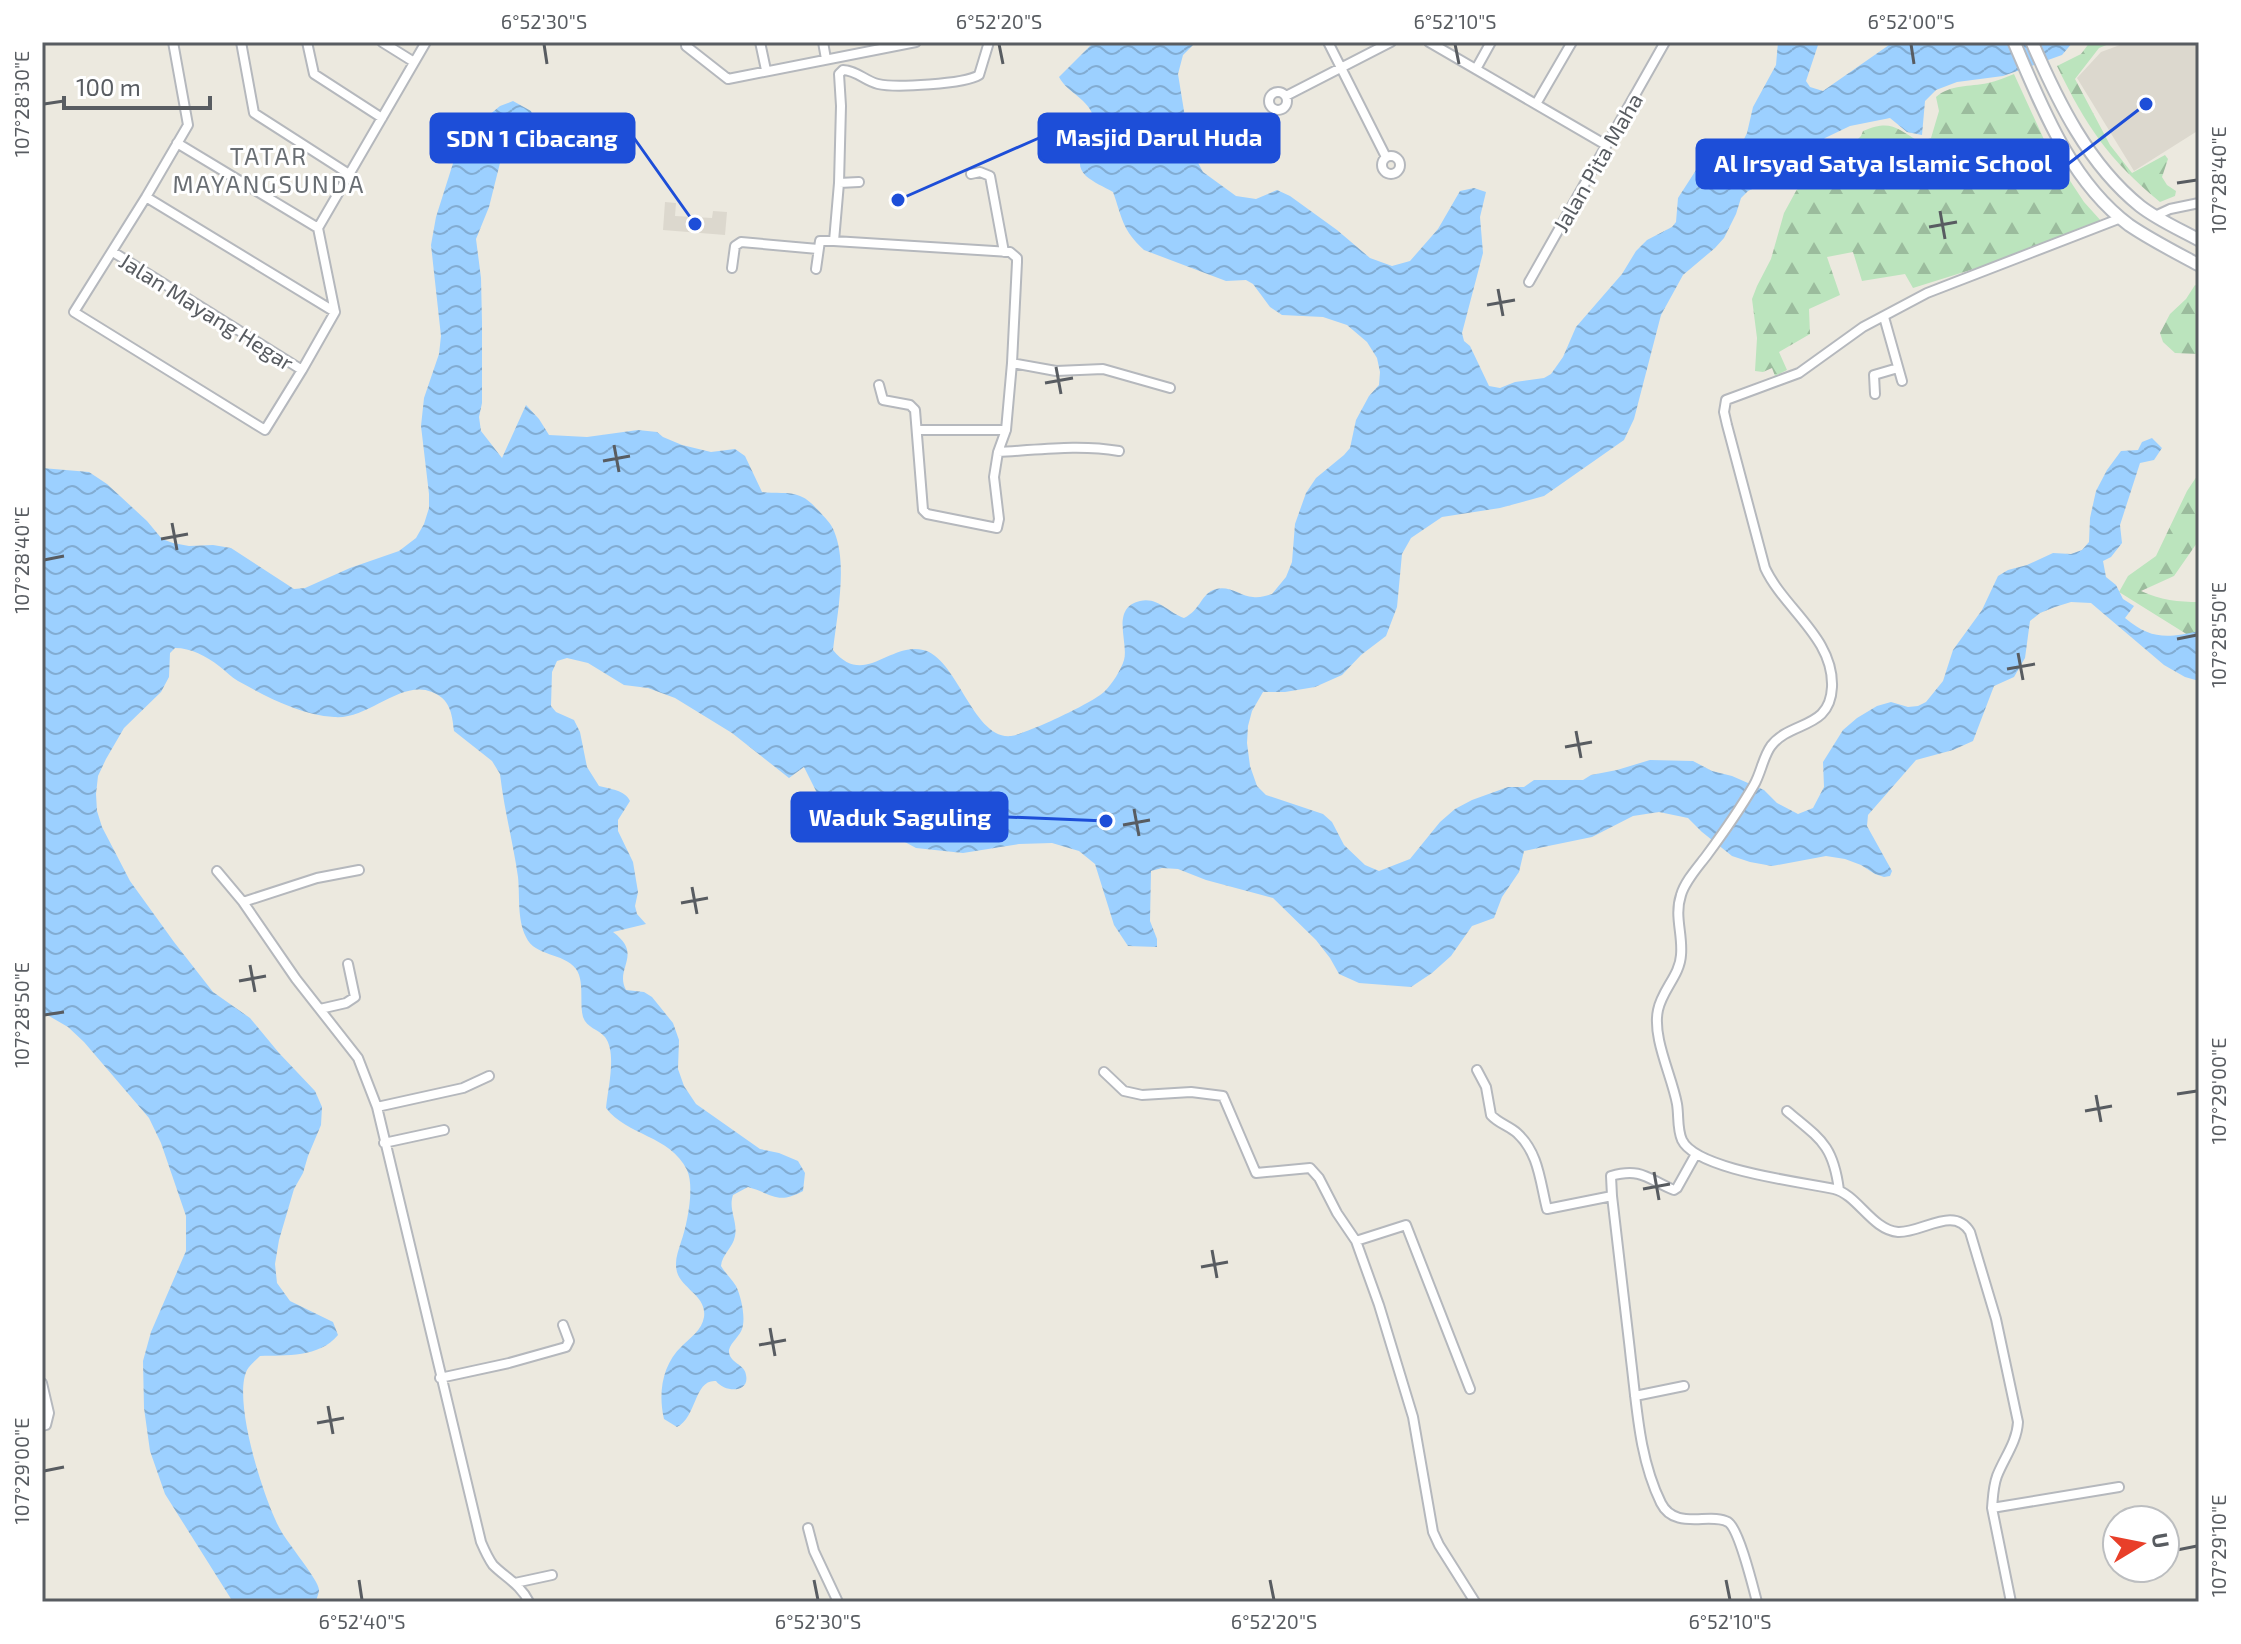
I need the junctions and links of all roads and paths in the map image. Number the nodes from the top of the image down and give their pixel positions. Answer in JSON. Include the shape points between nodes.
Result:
{"nodes":[{"id":1,"x":173,"y":42,"type":"edge"},
{"id":2,"x":241,"y":42,"type":"edge"},
{"id":3,"x":307,"y":42,"type":"edge"},
{"id":4,"x":382,"y":42,"type":"edge"},
{"id":5,"x":426,"y":42,"type":"edge"},
{"id":6,"x":686,"y":42,"type":"edge"},
{"id":7,"x":760,"y":42,"type":"edge"},
{"id":8,"x":823,"y":42,"type":"edge"},
{"id":9,"x":916,"y":42,"type":"edge"},
{"id":10,"x":989,"y":42,"type":"edge"},
{"id":11,"x":1328,"y":42,"type":"edge"},
{"id":12,"x":1391,"y":42,"type":"edge"},
{"id":13,"x":1429,"y":42,"type":"edge"},
{"id":14,"x":1491,"y":42,"type":"edge"},
{"id":15,"x":1572,"y":42,"type":"edge"},
{"id":16,"x":1665,"y":42,"type":"edge"},
{"id":17,"x":2014,"y":42,"type":"edge"},
{"id":18,"x":2032,"y":42,"type":"edge"},
{"id":19,"x":895,"y":44,"type":"edge"},
{"id":20,"x":826,"y":59,"type":"junction"},
{"id":21,"x":414,"y":62,"type":"junction"},
{"id":22,"x":1340,"y":67,"type":"junction"},
{"id":23,"x":1476,"y":69,"type":"junction"},
{"id":24,"x":766,"y":70,"type":"junction"},
{"id":25,"x":1286,"y":96,"type":"dead end"},
{"id":26,"x":1536,"y":104,"type":"junction"},
{"id":27,"x":382,"y":118,"type":"junction"},
{"id":28,"x":177,"y":143,"type":"junction"},
{"id":29,"x":1606,"y":145,"type":"junction"},
{"id":30,"x":1386,"y":157,"type":"dead end"},
{"id":31,"x":349,"y":174,"type":"junction"},
{"id":32,"x":971,"y":174,"type":"dead end"},
{"id":33,"x":859,"y":182,"type":"dead end"},
{"id":34,"x":839,"y":183,"type":"junction"},
{"id":35,"x":146,"y":197,"type":"junction"},
{"id":36,"x":2199,"y":203,"type":"edge"},
{"id":37,"x":2141,"y":207,"type":"junction"},
{"id":38,"x":2155,"y":216,"type":"junction"},
{"id":39,"x":2124,"y":221,"type":"junction"},
{"id":40,"x":318,"y":228,"type":"junction"},
{"id":41,"x":2199,"y":240,"type":"edge"},
{"id":42,"x":834,"y":241,"type":"junction"},
{"id":43,"x":818,"y":249,"type":"junction"},
{"id":44,"x":113,"y":252,"type":"junction"},
{"id":45,"x":1004,"y":252,"type":"junction"},
{"id":46,"x":2199,"y":265,"type":"edge"},
{"id":47,"x":732,"y":268,"type":"dead end"},
{"id":48,"x":816,"y":269,"type":"dead end"},
{"id":49,"x":1529,"y":282,"type":"dead end"},
{"id":50,"x":335,"y":312,"type":"junction"},
{"id":51,"x":1884,"y":317,"type":"junction"},
{"id":52,"x":1012,"y":363,"type":"junction"},
{"id":53,"x":1898,"y":368,"type":"junction"},
{"id":54,"x":302,"y":370,"type":"junction"},
{"id":55,"x":1902,"y":381,"type":"dead end"},
{"id":56,"x":879,"y":385,"type":"dead end"},
{"id":57,"x":1170,"y":388,"type":"dead end"},
{"id":58,"x":1875,"y":394,"type":"dead end"},
{"id":59,"x":918,"y":430,"type":"junction"},
{"id":60,"x":1006,"y":430,"type":"junction"},
{"id":61,"x":1119,"y":451,"type":"dead end"},
{"id":62,"x":998,"y":452,"type":"junction"},
{"id":63,"x":359,"y":870,"type":"dead end"},
{"id":64,"x":217,"y":871,"type":"dead end"},
{"id":65,"x":243,"y":902,"type":"junction"},
{"id":66,"x":348,"y":964,"type":"dead end"},
{"id":67,"x":320,"y":1009,"type":"junction"},
{"id":68,"x":1477,"y":1070,"type":"dead end"},
{"id":69,"x":1104,"y":1072,"type":"dead end"},
{"id":70,"x":489,"y":1076,"type":"dead end"},
{"id":71,"x":377,"y":1107,"type":"junction"},
{"id":72,"x":1787,"y":1111,"type":"dead end"},
{"id":73,"x":444,"y":1130,"type":"dead end"},
{"id":74,"x":384,"y":1143,"type":"junction"},
{"id":75,"x":1696,"y":1154,"type":"junction"},
{"id":76,"x":1839,"y":1190,"type":"junction"},
{"id":77,"x":1612,"y":1196,"type":"junction"},
{"id":78,"x":1356,"y":1241,"type":"junction"},
{"id":79,"x":563,"y":1325,"type":"dead end"},
{"id":80,"x":440,"y":1378,"type":"junction"},
{"id":81,"x":42,"y":1383,"type":"edge"},
{"id":82,"x":1684,"y":1386,"type":"dead end"},
{"id":83,"x":1470,"y":1389,"type":"dead end"},
{"id":84,"x":1635,"y":1396,"type":"junction"},
{"id":85,"x":42,"y":1426,"type":"edge"},
{"id":86,"x":2119,"y":1487,"type":"dead end"},
{"id":87,"x":1992,"y":1508,"type":"junction"},
{"id":88,"x":808,"y":1528,"type":"dead end"},
{"id":89,"x":552,"y":1575,"type":"dead end"},
{"id":90,"x":515,"y":1583,"type":"junction"},
{"id":91,"x":529,"y":1602,"type":"edge"},
{"id":92,"x":838,"y":1602,"type":"edge"},
{"id":93,"x":1475,"y":1602,"type":"edge"},
{"id":94,"x":1757,"y":1602,"type":"edge"},
{"id":95,"x":2011,"y":1602,"type":"edge"}],
"edges":[{"from":1,"to":28,"type":"street","via":[[188,125]]},
{"from":2,"to":31,"type":"street","via":[[254,113]]},
{"from":3,"to":27,"type":"street","via":[[314,74]]},
{"from":4,"to":21,"type":"street"},
{"from":5,"to":21,"type":"street"},
{"from":6,"to":24,"type":"street","via":[[728,79]]},
{"from":7,"to":24,"type":"street"},
{"from":8,"to":20,"type":"street"},
{"from":9,"to":19,"type":"street"},
{"from":10,"to":34,"type":"street","via":[[979,75],[966,81],[881,85],[841,71]]},
{"from":11,"to":22,"type":"street"},
{"from":12,"to":22,"type":"street"},
{"from":13,"to":23,"type":"street"},
{"from":14,"to":23,"type":"street"},
{"from":15,"to":26,"type":"street"},
{"from":16,"to":29,"type":"street","name":"Jalan Pita Maha"},
{"from":17,"to":39,"type":"main road","via":[[2048,120],[2078,171]]},
{"from":18,"to":37,"type":"main road","via":[[2085,144]]},
{"from":19,"to":20,"type":"street"},
{"from":20,"to":24,"type":"street"},
{"from":21,"to":27,"type":"street"},
{"from":22,"to":25,"type":"street"},
{"from":22,"to":30,"type":"street"},
{"from":23,"to":26,"type":"street"},
{"from":26,"to":29,"type":"street"},
{"from":27,"to":31,"type":"street"},
{"from":28,"to":35,"type":"street"},
{"from":28,"to":40,"type":"street"},
{"from":29,"to":49,"type":"street","name":"Jalan Pita Maha"},
{"from":31,"to":40,"type":"street"},
{"from":32,"to":45,"type":"street","via":[[990,176]]},
{"from":33,"to":34,"type":"street"},
{"from":34,"to":42,"type":"street"},
{"from":35,"to":44,"type":"street"},
{"from":35,"to":50,"type":"street"},
{"from":36,"to":38,"type":"street"},
{"from":37,"to":38,"type":"main road"},
{"from":37,"to":39,"type":"main road"},
{"from":38,"to":41,"type":"main road"},
{"from":39,"to":46,"type":"main road"},
{"from":39,"to":51,"type":"street","via":[[1927,293]]},
{"from":40,"to":50,"type":"street"},
{"from":42,"to":43,"type":"street","via":[[820,240]]},
{"from":42,"to":45,"type":"street"},
{"from":43,"to":47,"type":"street","via":[[741,242],[735,246]]},
{"from":43,"to":48,"type":"street"},
{"from":44,"to":54,"type":"street","name":"Jalan Mayang Hegar"},
{"from":44,"to":54,"type":"street","via":[[74,312],[265,430]]},
{"from":45,"to":52,"type":"street","via":[[1015,255],[1017,262]]},
{"from":50,"to":54,"type":"street"},
{"from":51,"to":53,"type":"street"},
{"from":51,"to":75,"type":"street","via":[[1799,373],[1732,396],[1724,405],[1765,568],[1820,642],[1832,684],[1826,711],[1771,746],[1756,782],[1683,888],[1677,910],[1681,959],[1660,1003],[1657,1028],[1682,1142]]},
{"from":52,"to":57,"type":"street","via":[[1056,371],[1103,369]]},
{"from":52,"to":60,"type":"street"},
{"from":53,"to":55,"type":"street"},
{"from":53,"to":58,"type":"street","via":[[1874,375]]},
{"from":56,"to":59,"type":"street","via":[[883,400],[913,407]]},
{"from":59,"to":60,"type":"street"},
{"from":59,"to":62,"type":"street","via":[[923,510],[935,517],[997,528]]},
{"from":60,"to":62,"type":"street"},
{"from":61,"to":62,"type":"street","via":[[1060,447]]},
{"from":63,"to":65,"type":"street"},
{"from":64,"to":65,"type":"street"},
{"from":65,"to":67,"type":"street"},
{"from":66,"to":67,"type":"street","via":[[355,997]]},
{"from":67,"to":71,"type":"street","via":[[358,1058]]},
{"from":68,"to":77,"type":"street","via":[[1491,1115],[1528,1144],[1547,1209]]},
{"from":69,"to":78,"type":"street","via":[[1124,1091],[1142,1095],[1223,1096],[1256,1173],[1310,1168]]},
{"from":70,"to":71,"type":"street","via":[[463,1088]]},
{"from":71,"to":74,"type":"street"},
{"from":72,"to":76,"type":"street","via":[[1824,1143],[1836,1165]]},
{"from":73,"to":74,"type":"street"},
{"from":74,"to":80,"type":"street"},
{"from":75,"to":76,"type":"street","via":[[1765,1177]]},
{"from":75,"to":77,"type":"street","via":[[1676,1189],[1648,1175],[1624,1173],[1611,1176]]},
{"from":76,"to":87,"type":"street","via":[[1887,1229],[1903,1231],[1952,1220],[1970,1232],[2018,1422],[1996,1477]]},
{"from":77,"to":84,"type":"street"},
{"from":78,"to":83,"type":"street","via":[[1406,1225]]},
{"from":78,"to":93,"type":"street","via":[[1413,1417],[1433,1532]]},
{"from":79,"to":80,"type":"street","via":[[566,1347]]},
{"from":80,"to":90,"type":"street","via":[[481,1542],[493,1564]]},
{"from":81,"to":85,"type":"street","via":[[49,1413]]},
{"from":82,"to":84,"type":"street"},
{"from":84,"to":94,"type":"street","via":[[1642,1450],[1661,1503],[1687,1520],[1731,1525]]},
{"from":86,"to":87,"type":"street"},
{"from":87,"to":95,"type":"street"},
{"from":88,"to":92,"type":"street"},
{"from":89,"to":90,"type":"street"},
{"from":90,"to":91,"type":"street"}]}
